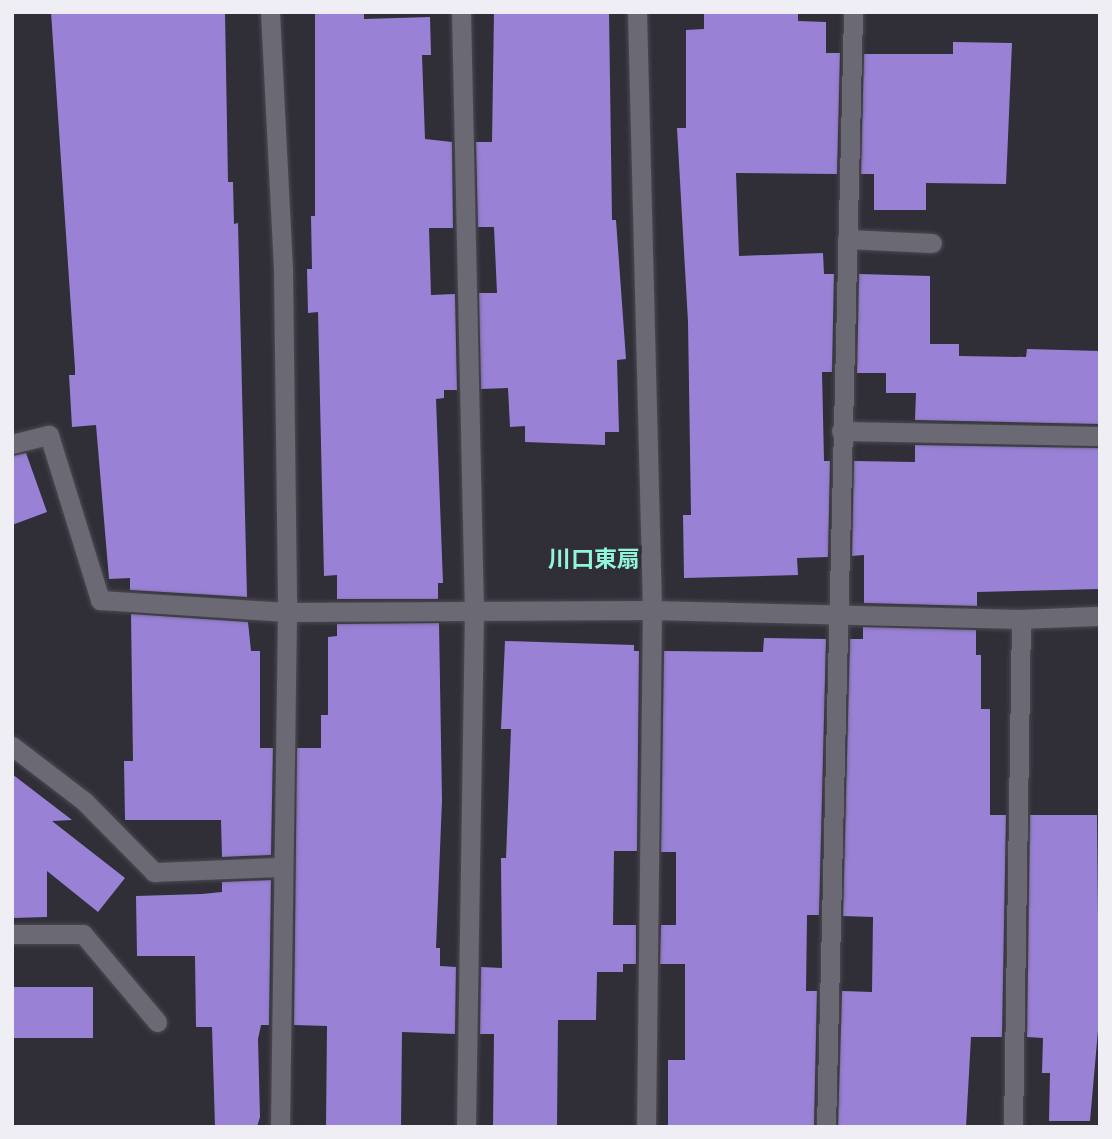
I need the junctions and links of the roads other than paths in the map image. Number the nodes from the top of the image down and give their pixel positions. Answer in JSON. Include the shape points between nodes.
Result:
{"nodes":[{"id":1,"x":270,"y":12,"type":"edge"},
{"id":2,"x":461,"y":12,"type":"edge"},
{"id":3,"x":637,"y":12,"type":"edge"},
{"id":4,"x":853,"y":12,"type":"edge"},
{"id":5,"x":847,"y":239,"type":"junction"},
{"id":6,"x":932,"y":243,"type":"dead end"},
{"id":7,"x":841,"y":430,"type":"junction"},
{"id":8,"x":1100,"y":436,"type":"edge"},
{"id":9,"x":12,"y":444,"type":"edge"},
{"id":10,"x":652,"y":610,"type":"junction"},
{"id":11,"x":474,"y":611,"type":"junction"},
{"id":12,"x":286,"y":612,"type":"junction"},
{"id":13,"x":1100,"y":616,"type":"edge"},
{"id":14,"x":836,"y":618,"type":"junction"},
{"id":15,"x":1021,"y":619,"type":"junction"},
{"id":16,"x":12,"y":746,"type":"edge"},
{"id":17,"x":281,"y":867,"type":"junction"},
{"id":18,"x":12,"y":934,"type":"edge"},
{"id":19,"x":157,"y":1022,"type":"dead end"},
{"id":20,"x":280,"y":1127,"type":"edge"},
{"id":21,"x":466,"y":1127,"type":"edge"},
{"id":22,"x":646,"y":1127,"type":"edge"},
{"id":23,"x":826,"y":1127,"type":"edge"},
{"id":24,"x":1013,"y":1127,"type":"edge"}],
"edges":[{"from":1,"to":12,"type":"street","via":[[283,271]]},
{"from":2,"to":11,"type":"street"},
{"from":3,"to":10,"type":"street"},
{"from":4,"to":5,"type":"street"},
{"from":5,"to":6,"type":"street"},
{"from":5,"to":7,"type":"street"},
{"from":7,"to":8,"type":"street"},
{"from":7,"to":14,"type":"street"},
{"from":9,"to":12,"type":"street","via":[[49,435],[100,600]]},
{"from":10,"to":11,"type":"street"},
{"from":10,"to":14,"type":"street"},
{"from":10,"to":22,"type":"street"},
{"from":11,"to":12,"type":"street"},
{"from":11,"to":21,"type":"street"},
{"from":12,"to":17,"type":"street"},
{"from":13,"to":15,"type":"street"},
{"from":14,"to":15,"type":"street"},
{"from":14,"to":23,"type":"street"},
{"from":15,"to":24,"type":"street"},
{"from":16,"to":17,"type":"street","via":[[84,801],[154,872]]},
{"from":17,"to":20,"type":"street"},
{"from":18,"to":19,"type":"street","via":[[83,934]]}]}
